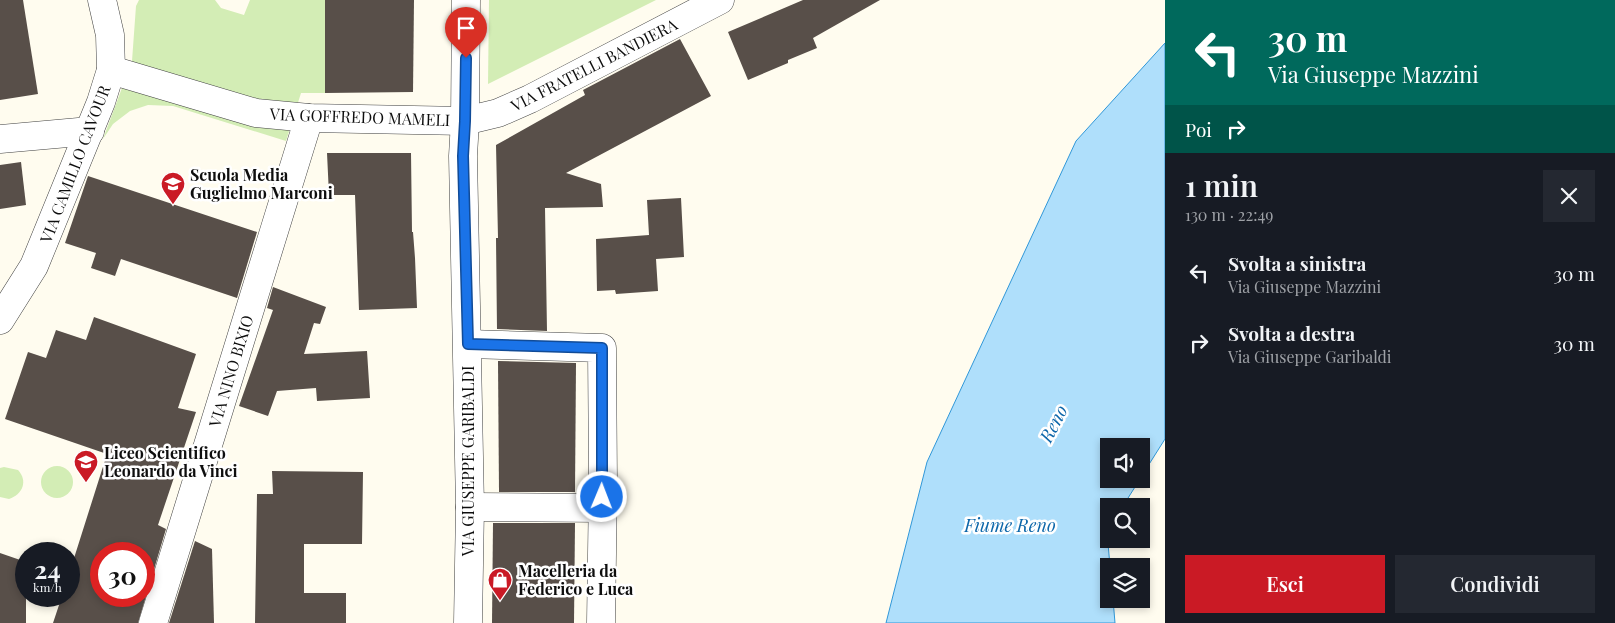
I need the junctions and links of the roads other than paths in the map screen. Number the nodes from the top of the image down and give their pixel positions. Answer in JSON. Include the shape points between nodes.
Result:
{"nodes":[{"id":1,"x":466,"y":0,"type":"edge"},
{"id":2,"x":720,"y":0,"type":"edge"},
{"id":3,"x":105,"y":2,"type":"edge"},
{"id":4,"x":111,"y":70,"type":"junction"},
{"id":5,"x":309,"y":118,"type":"junction"},
{"id":6,"x":465,"y":121,"type":"junction"},
{"id":7,"x":90,"y":131,"type":"junction"},
{"id":8,"x":0,"y":139,"type":"edge"},
{"id":9,"x":0,"y":320,"type":"edge"},
{"id":10,"x":468,"y":344,"type":"junction"},
{"id":11,"x":470,"y":507,"type":"junction"},
{"id":12,"x":602,"y":508,"type":"junction"},
{"id":13,"x":153,"y":623,"type":"edge"},
{"id":14,"x":468,"y":623,"type":"edge"},
{"id":15,"x":601,"y":623,"type":"edge"}],
"edges":[{"from":1,"to":6,"type":"street","name":"VIA GIUSEPPE GARIBALDI"},
{"from":2,"to":6,"type":"street","name":"VIA FRATELLI BANDIERA","via":[[530,99],[498,114]]},
{"from":3,"to":4,"type":"street","name":"VIA CAMILLO CAVOUR"},
{"from":4,"to":5,"type":"street","name":"VIA GOFFREDO MAMELI","via":[[256,114]]},
{"from":4,"to":7,"type":"street","name":"VIA CAMILLO CAVOUR"},
{"from":5,"to":6,"type":"street","name":"VIA GOFFREDO MAMELI"},
{"from":5,"to":13,"type":"street","name":"VIA NINO BIXIO"},
{"from":6,"to":10,"type":"street","name":"VIA GIUSEPPE GARIBALDI"},
{"from":7,"to":8,"type":"street"},
{"from":7,"to":9,"type":"street","name":"VIA CAMILLO CAVOUR","via":[[34,266]]},
{"from":10,"to":11,"type":"street","name":"VIA GIUSEPPE GARIBALDI"},
{"from":10,"to":12,"type":"street","via":[[602,348]]},
{"from":11,"to":12,"type":"street"},
{"from":11,"to":14,"type":"street","name":"VIA GIUSEPPE GARIBALDI"},
{"from":12,"to":15,"type":"street"}]}
